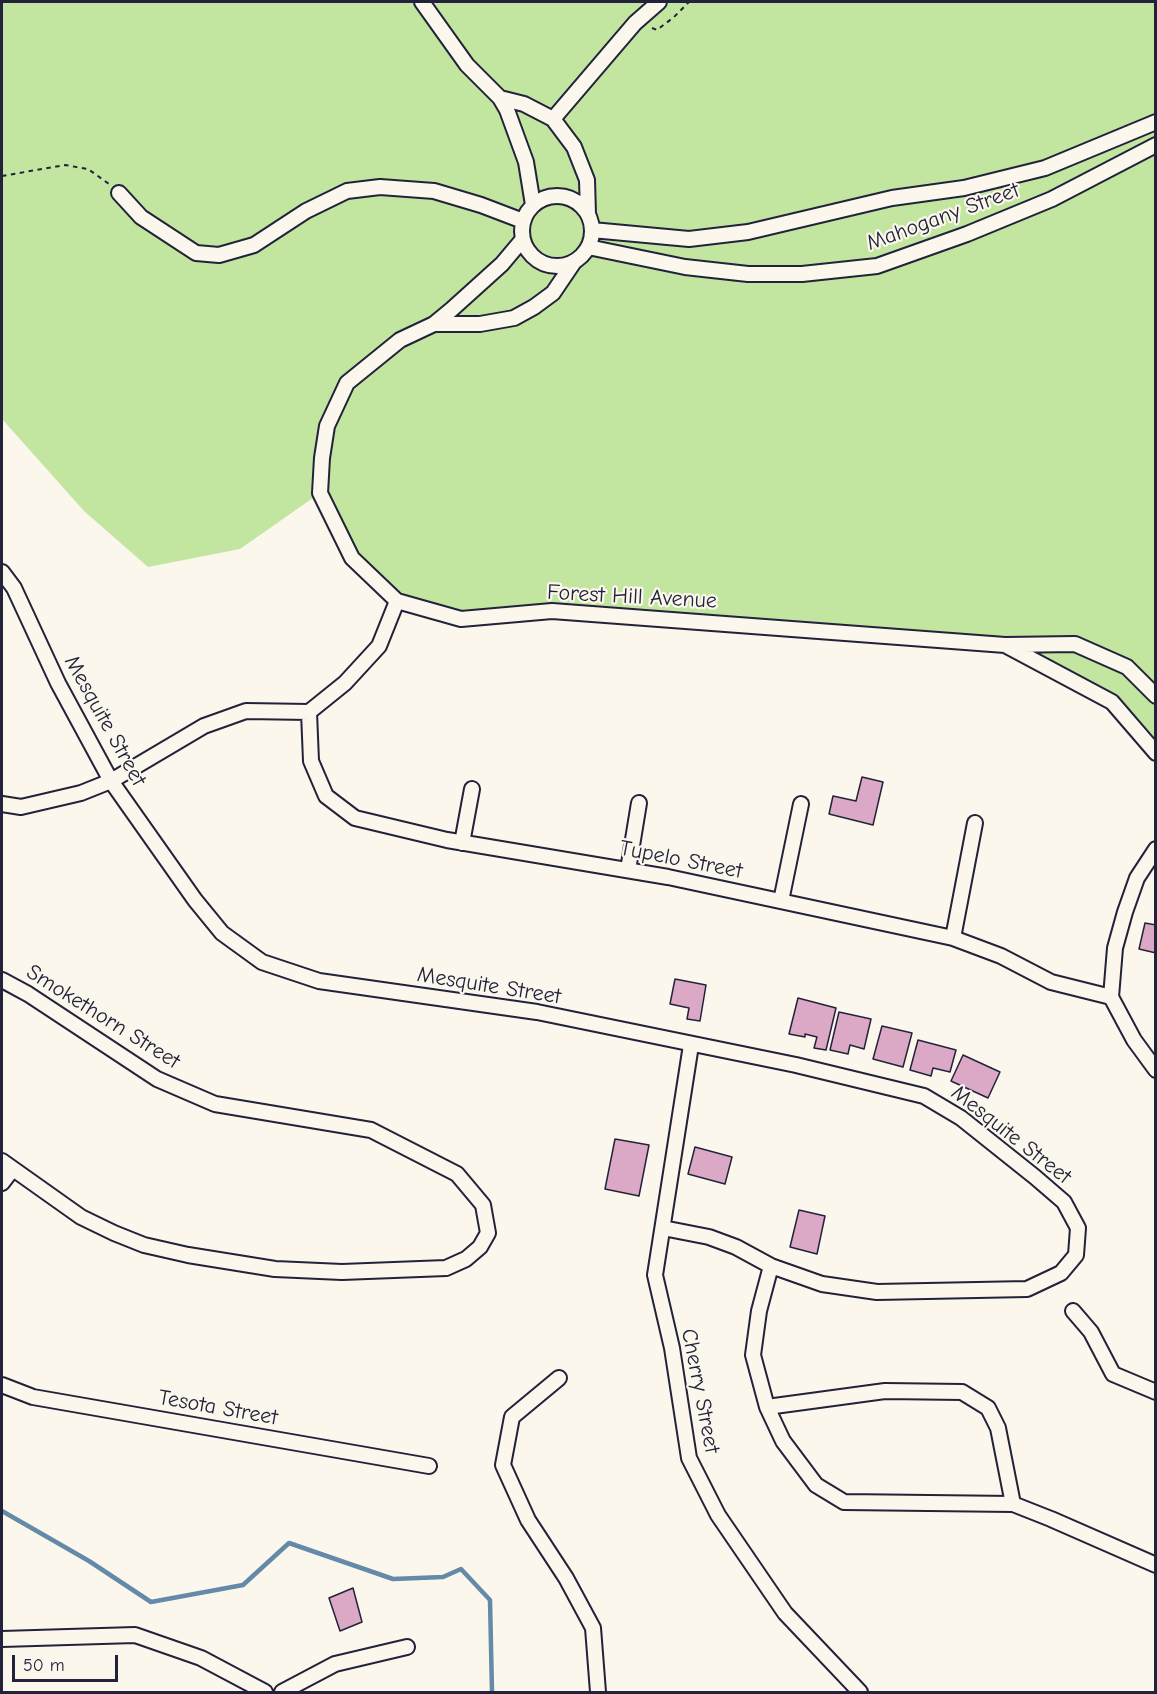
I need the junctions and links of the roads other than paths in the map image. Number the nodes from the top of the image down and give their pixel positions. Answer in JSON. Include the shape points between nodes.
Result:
{"nodes":[{"id":1,"x":422,"y":2,"type":"edge"},
{"id":2,"x":659,"y":2,"type":"edge"},
{"id":3,"x":500,"y":98,"type":"junction"},
{"id":4,"x":554,"y":119,"type":"junction"},
{"id":5,"x":1155,"y":122,"type":"edge"},
{"id":6,"x":1155,"y":145,"type":"edge"},
{"id":7,"x":119,"y":193,"type":"road end"},
{"id":8,"x":532,"y":205,"type":"junction"},
{"id":9,"x":588,"y":214,"type":"junction"},
{"id":10,"x":523,"y":220,"type":"junction"},
{"id":11,"x":592,"y":230,"type":"junction"},
{"id":12,"x":522,"y":239,"type":"junction"},
{"id":13,"x":588,"y":247,"type":"junction"},
{"id":14,"x":574,"y":262,"type":"junction"},
{"id":15,"x":434,"y":324,"type":"junction"},
{"id":16,"x":2,"y":572,"type":"edge"},
{"id":17,"x":397,"y":602,"type":"junction"},
{"id":18,"x":1005,"y":645,"type":"junction"},
{"id":19,"x":1155,"y":696,"type":"edge"},
{"id":20,"x":309,"y":712,"type":"junction"},
{"id":21,"x":1155,"y":753,"type":"edge"},
{"id":22,"x":111,"y":781,"type":"junction"},
{"id":23,"x":472,"y":789,"type":"dead end"},
{"id":24,"x":639,"y":803,"type":"dead end"},
{"id":25,"x":2,"y":804,"type":"edge"},
{"id":26,"x":801,"y":804,"type":"dead end"},
{"id":27,"x":975,"y":823,"type":"dead end"},
{"id":28,"x":462,"y":843,"type":"junction"},
{"id":29,"x":1155,"y":849,"type":"edge"},
{"id":30,"x":628,"y":870,"type":"junction"},
{"id":31,"x":781,"y":902,"type":"junction"},
{"id":32,"x":953,"y":938,"type":"junction"},
{"id":33,"x":2,"y":981,"type":"edge"},
{"id":34,"x":1111,"y":997,"type":"junction"},
{"id":35,"x":691,"y":1045,"type":"junction"},
{"id":36,"x":1155,"y":1070,"type":"edge"},
{"id":37,"x":7,"y":1166,"type":"edge"},
{"id":38,"x":2,"y":1183,"type":"edge"},
{"id":39,"x":663,"y":1228,"type":"junction"},
{"id":40,"x":771,"y":1266,"type":"junction"},
{"id":41,"x":1073,"y":1311,"type":"dead end"},
{"id":42,"x":559,"y":1378,"type":"dead end"},
{"id":43,"x":2,"y":1384,"type":"edge"},
{"id":44,"x":1155,"y":1392,"type":"edge"},
{"id":45,"x":767,"y":1407,"type":"junction"},
{"id":46,"x":429,"y":1466,"type":"dead end"},
{"id":47,"x":1013,"y":1504,"type":"junction"},
{"id":48,"x":1155,"y":1565,"type":"edge"},
{"id":49,"x":2,"y":1639,"type":"edge"},
{"id":50,"x":407,"y":1647,"type":"dead end"},
{"id":51,"x":265,"y":1692,"type":"edge"},
{"id":52,"x":282,"y":1692,"type":"edge"},
{"id":53,"x":598,"y":1692,"type":"edge"},
{"id":54,"x":860,"y":1692,"type":"edge"}],
"edges":[{"from":1,"to":3,"type":"street","via":[[467,65]]},
{"from":2,"to":4,"type":"street","via":[[635,23]]},
{"from":3,"to":4,"type":"street","via":[[524,104]]},
{"from":3,"to":8,"type":"street","via":[[526,162]]},
{"from":4,"to":9,"type":"street","via":[[574,147],[587,180]]},
{"from":5,"to":11,"type":"street","name":"Mahogany Street","via":[[1046,168],[964,188],[892,198],[748,232],[689,239]]},
{"from":6,"to":13,"type":"street","name":"Mahogany Street","via":[[1052,199],[877,266],[802,274],[748,274],[685,267]]},
{"from":7,"to":10,"type":"street","via":[[141,217],[196,253],[219,255],[254,245],[306,210],[347,191],[380,187],[434,191]]},
{"from":8,"to":9,"type":"street","via":[[549,196],[567,197]]},
{"from":8,"to":10,"type":"street"},
{"from":9,"to":11,"type":"street"},
{"from":10,"to":12,"type":"street"},
{"from":11,"to":13,"type":"street"},
{"from":12,"to":14,"type":"street","via":[[531,255],[547,265]]},
{"from":12,"to":15,"type":"street","name":"Forest Hill Avenue","via":[[502,264]]},
{"from":13,"to":14,"type":"street"},
{"from":14,"to":15,"type":"street","name":"Forest Hill Avenue","via":[[553,293],[514,318],[480,324]]},
{"from":15,"to":17,"type":"street","name":"Forest Hill Avenue","via":[[400,340],[347,383],[327,426],[322,458],[320,493],[352,558]]},
{"from":16,"to":22,"type":"street","name":"Mesquite Street","via":[[14,588],[58,683]]},
{"from":17,"to":18,"type":"street","name":"Forest Hill Avenue","via":[[461,619],[552,610]]},
{"from":17,"to":20,"type":"street","via":[[379,646],[345,683]]},
{"from":18,"to":19,"type":"street","name":"Forest Hill Avenue","via":[[1075,644],[1127,667]]},
{"from":18,"to":21,"type":"street","name":"Forest Hill Avenue","via":[[1112,702]]},
{"from":20,"to":22,"type":"street","via":[[246,711],[204,726]]},
{"from":20,"to":28,"type":"street","name":"Tupelo Street","via":[[311,760],[326,796],[355,818]]},
{"from":22,"to":25,"type":"street","via":[[81,793],[21,807]]},
{"from":22,"to":35,"type":"street","name":"Mesquite Street","via":[[222,933],[262,962],[319,981],[537,1012]]},
{"from":23,"to":28,"type":"street"},
{"from":24,"to":30,"type":"street"},
{"from":26,"to":31,"type":"street"},
{"from":27,"to":32,"type":"street"},
{"from":28,"to":30,"type":"street","name":"Tupelo Street"},
{"from":29,"to":34,"type":"street","via":[[1137,878],[1125,912],[1115,948]]},
{"from":30,"to":31,"type":"street","name":"Tupelo Street"},
{"from":31,"to":32,"type":"street","name":"Tupelo Street"},
{"from":32,"to":34,"type":"street","name":"Tupelo Street","via":[[1051,981]]},
{"from":33,"to":37,"type":"street","name":"Smokethorn Street","via":[[157,1079],[215,1104],[370,1130],[457,1174],[483,1205],[489,1233],[480,1247],[446,1268],[342,1272],[275,1269],[144,1245],[81,1217]]},
{"from":34,"to":36,"type":"street"},
{"from":35,"to":39,"type":"street","name":"Cherry Street"},
{"from":35,"to":40,"type":"street","name":"Mesquite Street","via":[[924,1096],[961,1118],[1064,1202],[1078,1228],[1076,1255],[1061,1273],[1027,1288],[877,1292],[822,1284]]},
{"from":37,"to":38,"type":"street"},
{"from":39,"to":40,"type":"street","via":[[710,1237]]},
{"from":39,"to":54,"type":"street","name":"Cherry Street","via":[[655,1275],[672,1348],[689,1458],[718,1515],[785,1613]]},
{"from":40,"to":45,"type":"street","via":[[753,1355]]},
{"from":41,"to":44,"type":"street","via":[[1091,1332],[1113,1374]]},
{"from":42,"to":53,"type":"street","via":[[512,1417],[503,1465],[528,1520],[566,1578],[592,1628]]},
{"from":43,"to":46,"type":"street","name":"Tesota Street","via":[[33,1397]]},
{"from":45,"to":47,"type":"street","via":[[783,1441],[816,1485],[844,1502]]},
{"from":45,"to":47,"type":"street","via":[[885,1391],[962,1392],[988,1408],[998,1428]]},
{"from":47,"to":48,"type":"street"},
{"from":49,"to":51,"type":"street","via":[[135,1635],[201,1658]]},
{"from":50,"to":52,"type":"street","via":[[335,1664]]}]}
